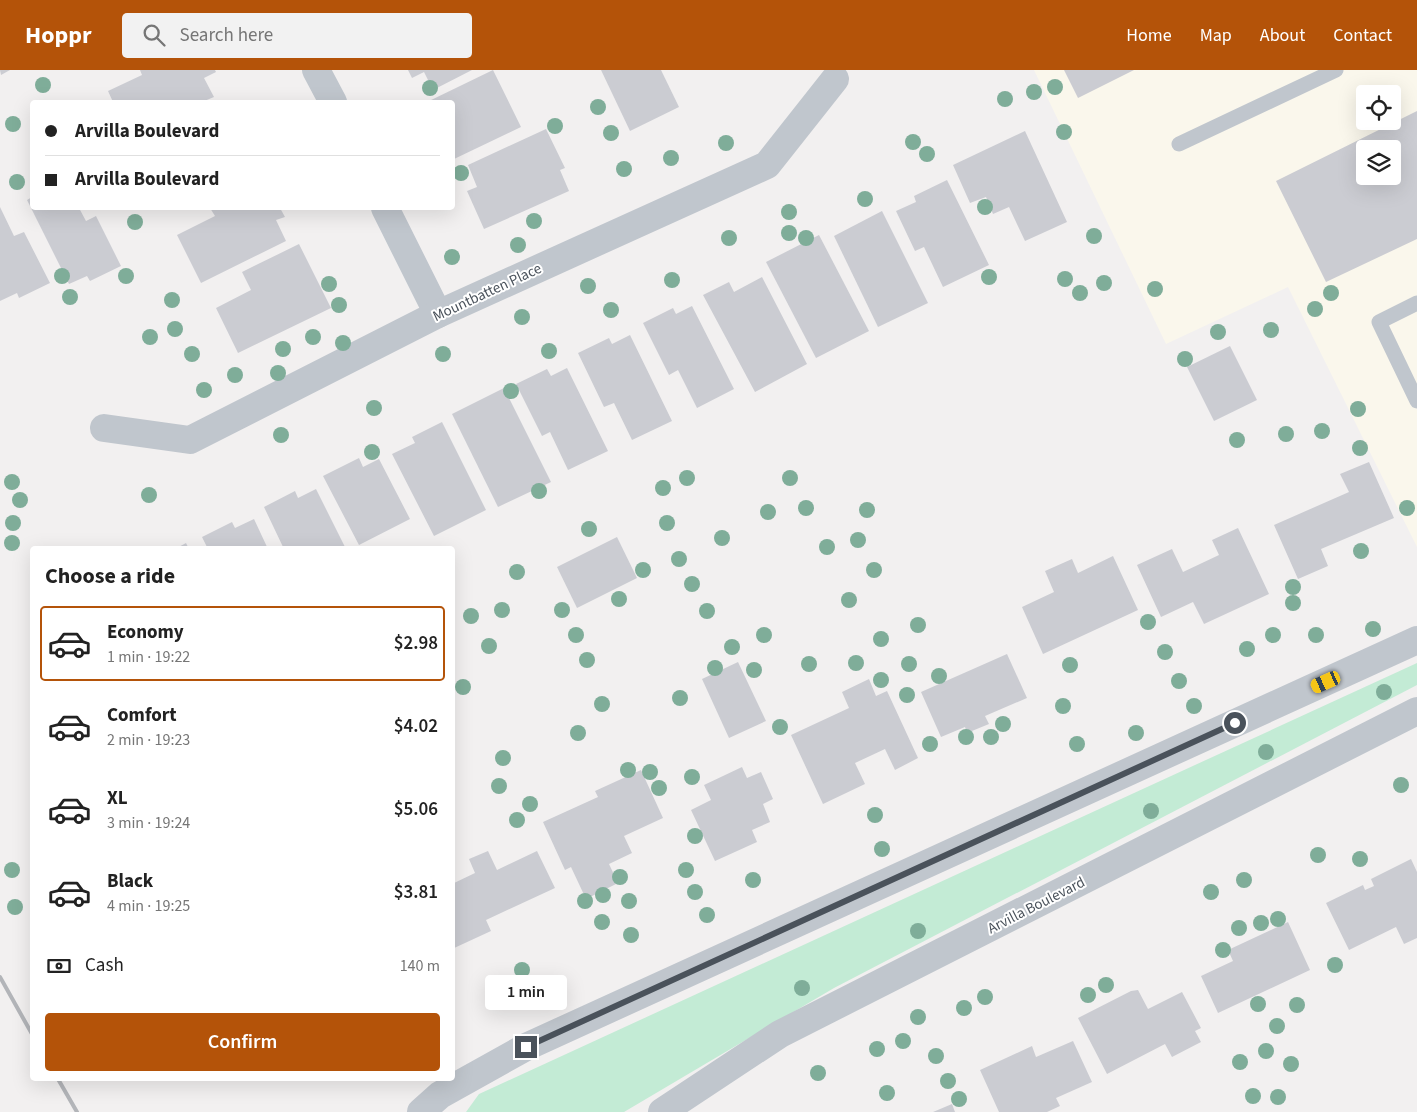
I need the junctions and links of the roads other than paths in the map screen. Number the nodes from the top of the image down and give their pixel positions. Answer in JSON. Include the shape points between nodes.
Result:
{"nodes":[{"id":1,"x":316,"y":70,"type":"edge"},
{"id":2,"x":1336,"y":70,"type":"edge"},
{"id":3,"x":835,"y":79,"type":"dead end"},
{"id":4,"x":332,"y":100,"type":"edge"},
{"id":5,"x":1180,"y":144,"type":"dead end"},
{"id":6,"x":386,"y":210,"type":"edge"},
{"id":7,"x":1417,"y":303,"type":"edge"},
{"id":8,"x":438,"y":314,"type":"junction"},
{"id":9,"x":1417,"y":401,"type":"edge"},
{"id":10,"x":104,"y":428,"type":"dead end"},
{"id":11,"x":1417,"y":640,"type":"edge"},
{"id":12,"x":1417,"y":711,"type":"edge"},
{"id":13,"x":421,"y":1112,"type":"edge"},
{"id":14,"x":662,"y":1112,"type":"edge"}],
"edges":[{"from":1,"to":4,"type":"street"},
{"from":2,"to":5,"type":"lane"},
{"from":3,"to":8,"type":"street","name":"Mountbatten Place","via":[[767,165]]},
{"from":6,"to":8,"type":"street"},
{"from":7,"to":9,"type":"lane","via":[[1379,322]]},
{"from":8,"to":10,"type":"street","name":"Mountbatten Place","via":[[190,440]]},
{"from":11,"to":13,"type":"street","via":[[526,1047],[440,1095]]},
{"from":12,"to":14,"type":"street","name":"Arvilla Boulevard","via":[[780,1034]]}]}
